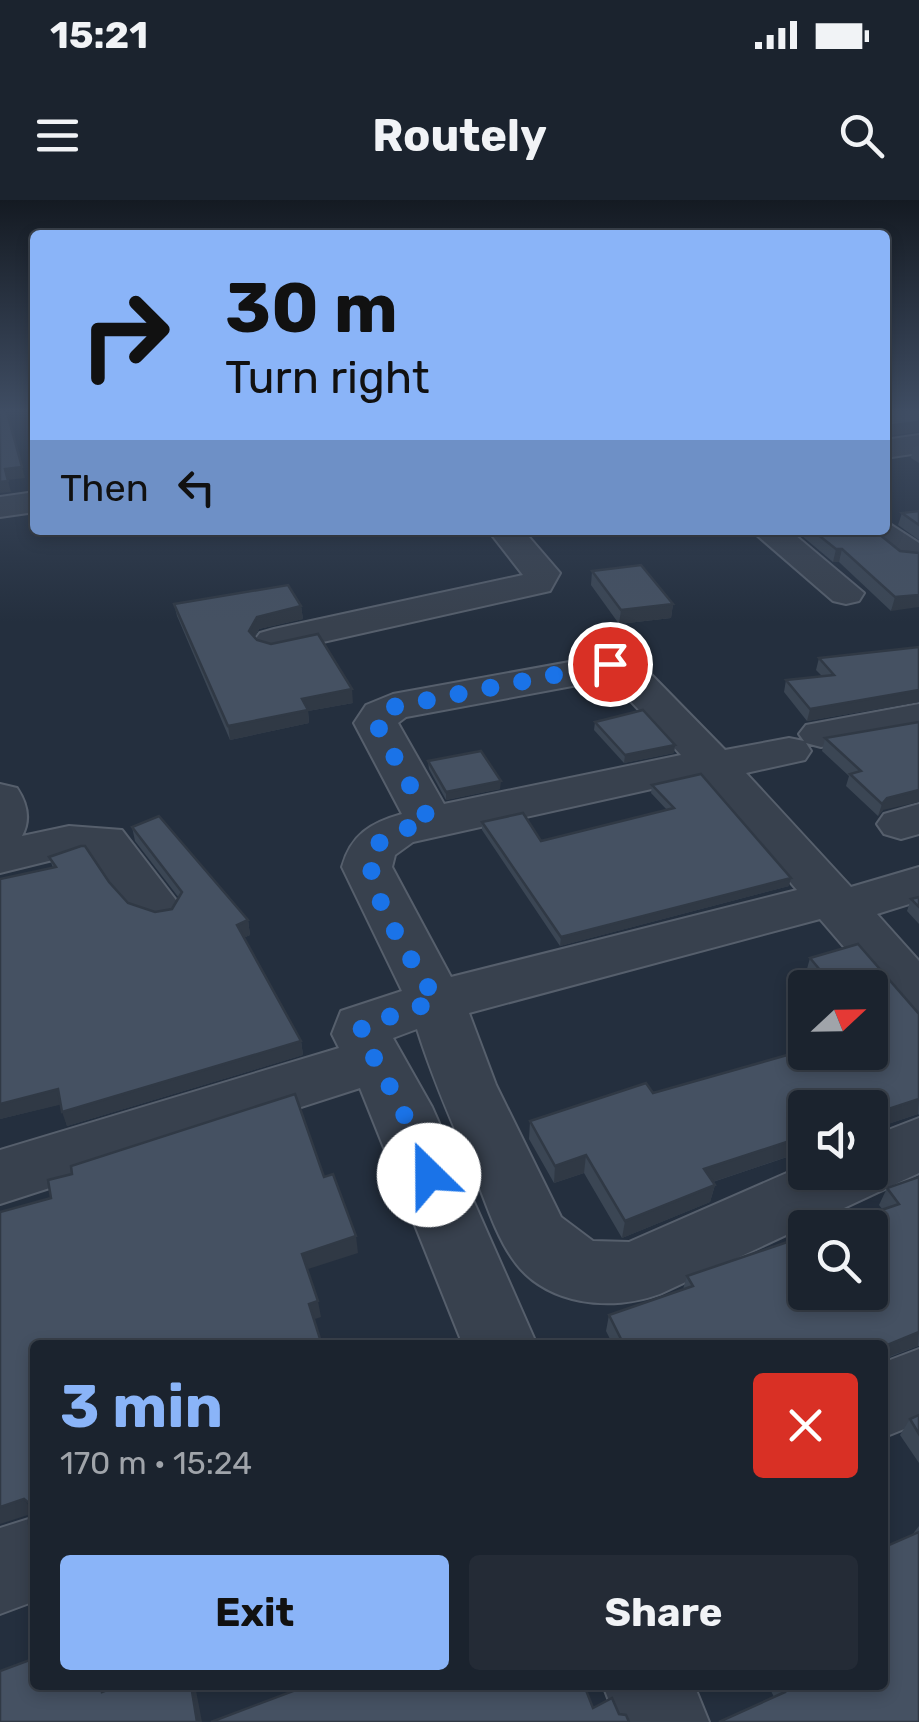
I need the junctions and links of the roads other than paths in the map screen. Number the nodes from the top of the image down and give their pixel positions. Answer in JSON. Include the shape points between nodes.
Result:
{"nodes":[{"id":1,"x":30,"y":503,"type":"edge"},
{"id":2,"x":0,"y":507,"type":"edge"},
{"id":3,"x":509,"y":535,"type":"edge"},
{"id":4,"x":774,"y":535,"type":"edge"},
{"id":5,"x":885,"y":535,"type":"edge"},
{"id":6,"x":912,"y":554,"type":"edge"},
{"id":7,"x":846,"y":594,"type":"dead end"},
{"id":8,"x":274,"y":641,"type":"edge"},
{"id":9,"x":919,"y":717,"type":"edge"},
{"id":10,"x":714,"y":764,"type":"junction"},
{"id":11,"x":0,"y":798,"type":"edge"},
{"id":12,"x":430,"y":822,"type":"junction"},
{"id":13,"x":0,"y":833,"type":"edge"},
{"id":14,"x":0,"y":857,"type":"edge"},
{"id":15,"x":919,"y":884,"type":"edge"},
{"id":16,"x":834,"y":904,"type":"junction"},
{"id":17,"x":156,"y":908,"type":"edge"},
{"id":18,"x":919,"y":997,"type":"edge"},
{"id":19,"x":436,"y":1001,"type":"junction"},
{"id":20,"x":375,"y":1060,"type":"junction"},
{"id":21,"x":919,"y":1144,"type":"edge"},
{"id":22,"x":888,"y":1158,"type":"edge"},
{"id":23,"x":0,"y":1177,"type":"edge"},
{"id":24,"x":816,"y":1190,"type":"edge"},
{"id":25,"x":498,"y":1340,"type":"edge"},
{"id":26,"x":919,"y":1385,"type":"edge"},
{"id":27,"x":888,"y":1398,"type":"edge"},
{"id":28,"x":30,"y":1562,"type":"edge"},
{"id":29,"x":0,"y":1571,"type":"edge"},
{"id":30,"x":650,"y":1690,"type":"edge"},
{"id":31,"x":663,"y":1722,"type":"edge"}],
"edges":[{"from":1,"to":2,"type":"street"},
{"from":3,"to":8,"type":"street","via":[[542,573],[536,583]]},
{"from":4,"to":7,"type":"street"},
{"from":5,"to":6,"type":"street"},
{"from":9,"to":10,"type":"street"},
{"from":10,"to":12,"type":"street"},
{"from":10,"to":12,"type":"street","via":[[620,665],[393,707],[376,723]]},
{"from":10,"to":16,"type":"street"},
{"from":11,"to":13,"type":"street"},
{"from":12,"to":19,"type":"street","via":[[396,831],[372,848],[367,867]]},
{"from":14,"to":17,"type":"street","via":[[68,842],[106,842]]},
{"from":15,"to":16,"type":"street"},
{"from":16,"to":18,"type":"street"},
{"from":16,"to":19,"type":"street"},
{"from":19,"to":20,"type":"street","via":[[362,1026]]},
{"from":19,"to":24,"type":"street","via":[[465,1086],[538,1238],[586,1273],[635,1272]]},
{"from":20,"to":23,"type":"street"},
{"from":20,"to":25,"type":"street"},
{"from":21,"to":22,"type":"street"},
{"from":26,"to":27,"type":"street"},
{"from":28,"to":29,"type":"street"},
{"from":30,"to":31,"type":"street"}]}
